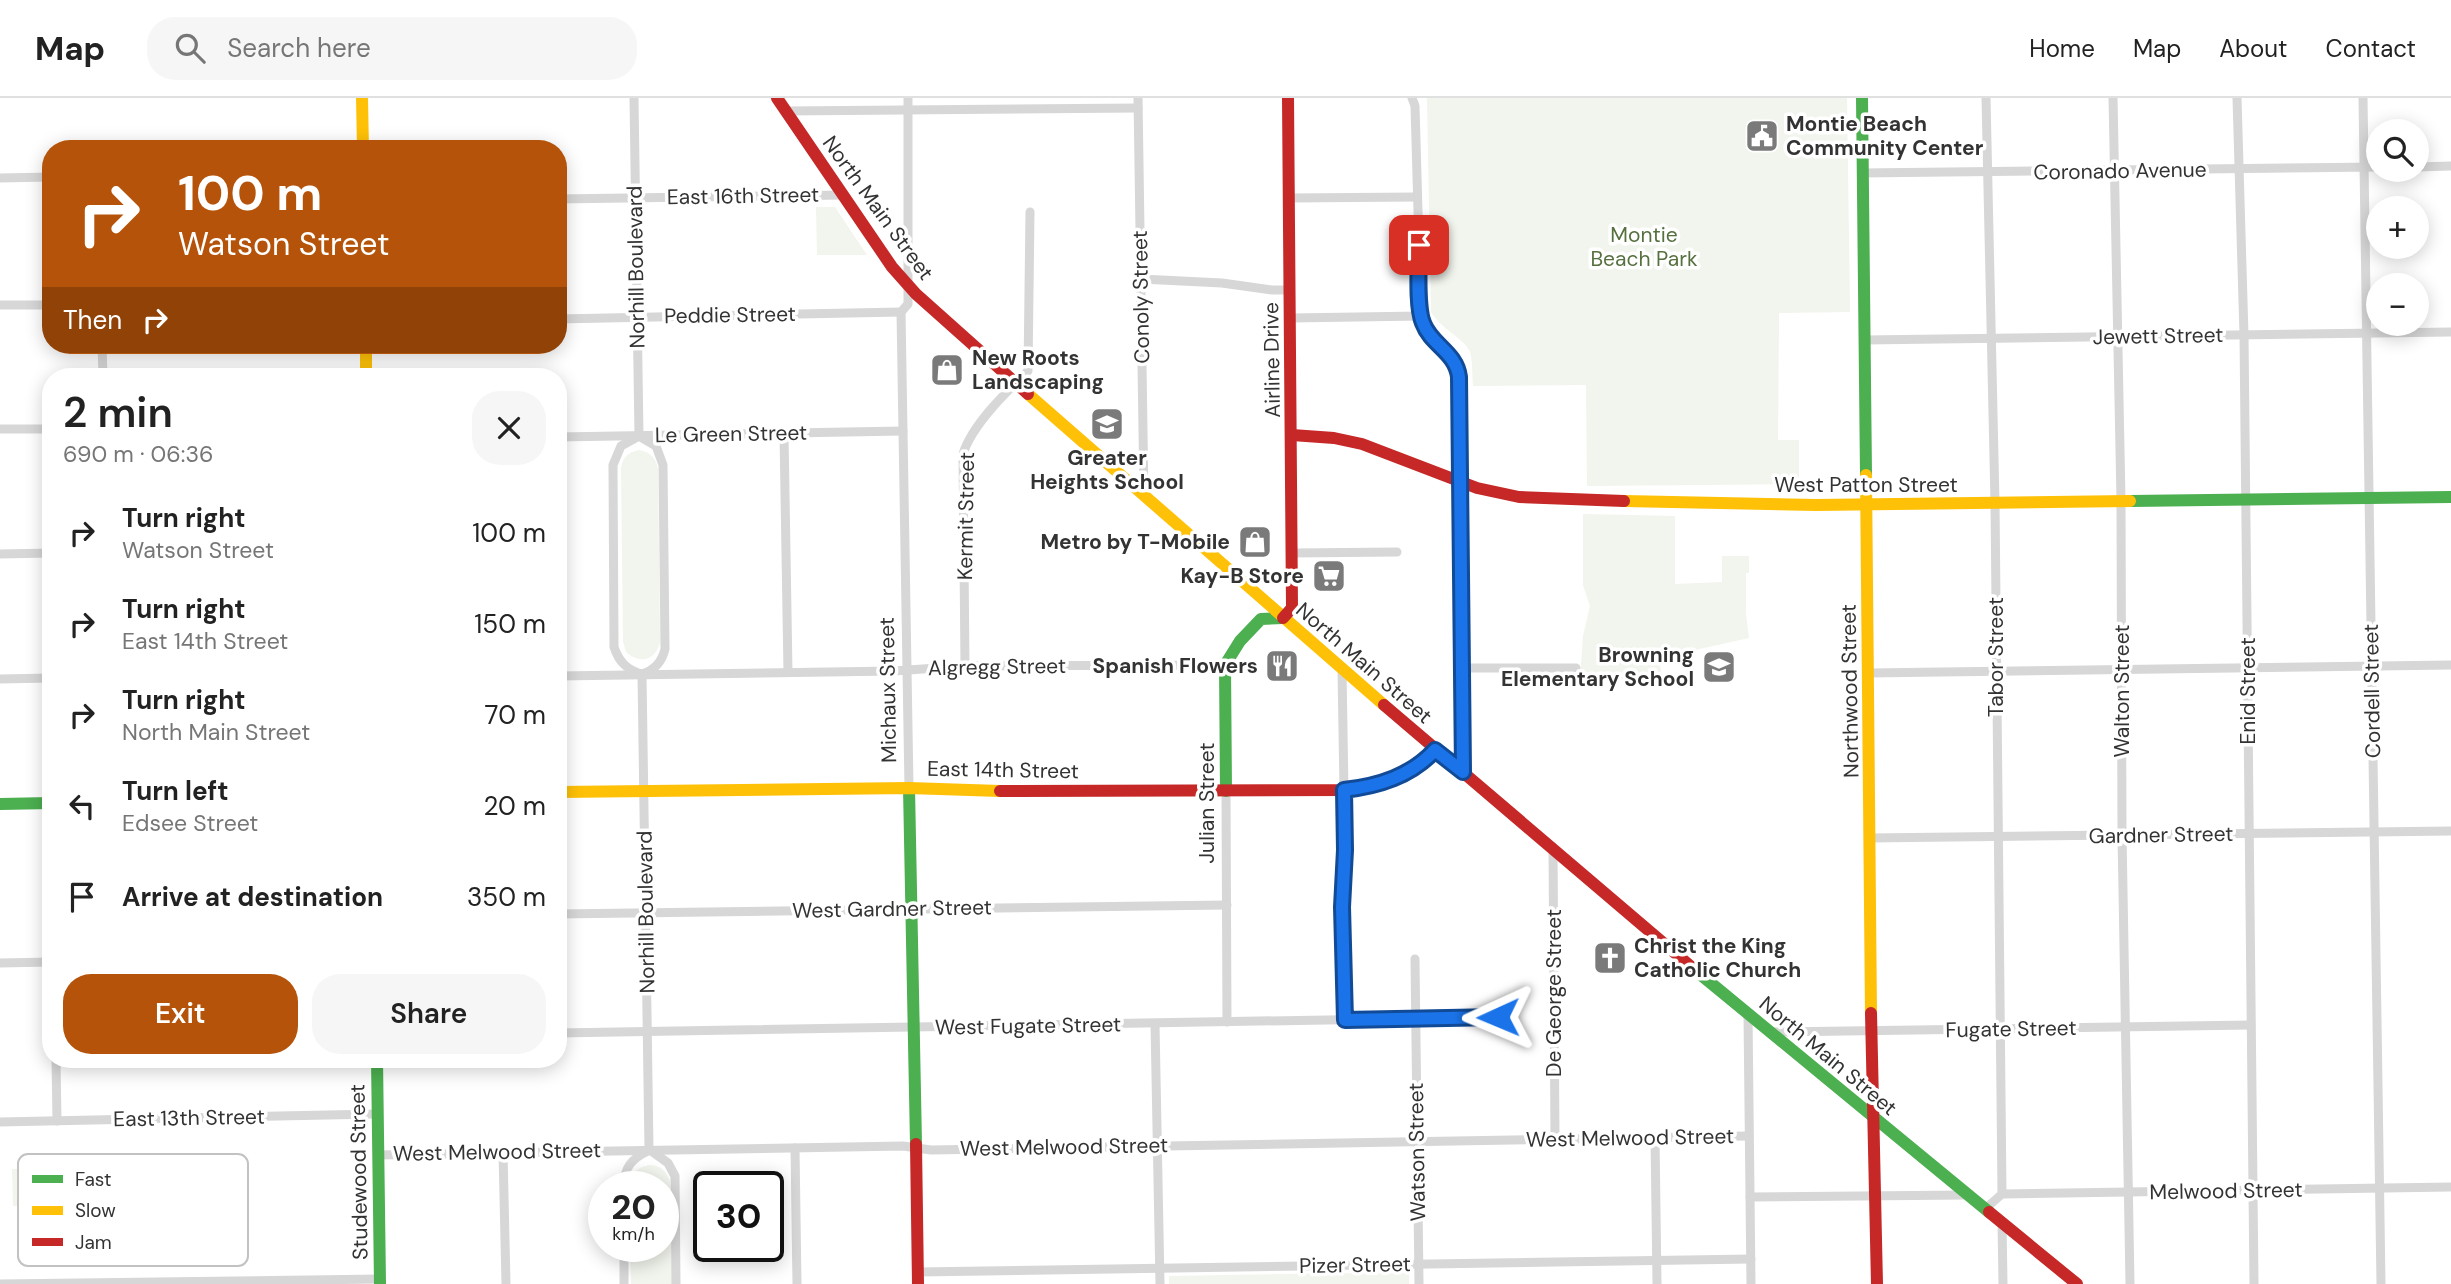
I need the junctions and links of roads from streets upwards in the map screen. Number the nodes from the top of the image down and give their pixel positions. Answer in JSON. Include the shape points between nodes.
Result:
{"nodes":[{"id":1,"x":362,"y":98,"type":"edge"},
{"id":2,"x":634,"y":98,"type":"edge"},
{"id":3,"x":777,"y":98,"type":"edge"},
{"id":4,"x":908,"y":98,"type":"edge"},
{"id":5,"x":1288,"y":98,"type":"edge"},
{"id":6,"x":1412,"y":98,"type":"edge"},
{"id":7,"x":1861,"y":98,"type":"edge"},
{"id":8,"x":1986,"y":98,"type":"edge"},
{"id":9,"x":2113,"y":98,"type":"edge"},
{"id":10,"x":2237,"y":98,"type":"edge"},
{"id":11,"x":2363,"y":98,"type":"edge"},
{"id":12,"x":1138,"y":103,"type":"edge"},
{"id":13,"x":908,"y":110,"type":"junction"},
{"id":14,"x":786,"y":111,"type":"junction"},
{"id":15,"x":363,"y":140,"type":"edge"},
{"id":16,"x":2451,"y":166,"type":"edge"},
{"id":17,"x":2429,"y":167,"type":"edge"},
{"id":18,"x":2365,"y":168,"type":"junction"},
{"id":19,"x":2238,"y":169,"type":"junction"},
{"id":20,"x":2115,"y":171,"type":"junction"},
{"id":21,"x":1986,"y":172,"type":"junction"},
{"id":22,"x":1863,"y":173,"type":"junction"},
{"id":23,"x":42,"y":177,"type":"edge"},
{"id":24,"x":0,"y":178,"type":"edge"},
{"id":25,"x":843,"y":195,"type":"junction"},
{"id":26,"x":635,"y":197,"type":"junction"},
{"id":27,"x":1418,"y":197,"type":"junction"},
{"id":28,"x":1289,"y":198,"type":"junction"},
{"id":29,"x":567,"y":199,"type":"edge"},
{"id":30,"x":1030,"y":212,"type":"dead end"},
{"id":31,"x":2366,"y":273,"type":"edge"},
{"id":32,"x":1141,"y":279,"type":"junction"},
{"id":33,"x":908,"y":287,"type":"junction"},
{"id":34,"x":1290,"y":290,"type":"junction"},
{"id":35,"x":0,"y":305,"type":"edge"},
{"id":36,"x":42,"y":305,"type":"edge"},
{"id":37,"x":901,"y":312,"type":"junction"},
{"id":38,"x":1421,"y":316,"type":"junction"},
{"id":39,"x":637,"y":317,"type":"junction"},
{"id":40,"x":1291,"y":318,"type":"junction"},
{"id":41,"x":567,"y":319,"type":"edge"},
{"id":42,"x":2429,"y":332,"type":"edge"},
{"id":43,"x":2451,"y":332,"type":"edge"},
{"id":44,"x":2366,"y":333,"type":"edge"},
{"id":45,"x":2244,"y":335,"type":"junction"},
{"id":46,"x":2367,"y":336,"type":"edge"},
{"id":47,"x":2117,"y":337,"type":"junction"},
{"id":48,"x":1991,"y":338,"type":"junction"},
{"id":49,"x":1865,"y":340,"type":"junction"},
{"id":50,"x":1015,"y":383,"type":"junction"},
{"id":51,"x":0,"y":429,"type":"edge"},
{"id":52,"x":42,"y":429,"type":"edge"},
{"id":53,"x":903,"y":431,"type":"junction"},
{"id":54,"x":784,"y":434,"type":"junction"},
{"id":55,"x":1292,"y":435,"type":"junction"},
{"id":56,"x":639,"y":436,"type":"junction"},
{"id":57,"x":567,"y":437,"type":"edge"},
{"id":58,"x":1458,"y":482,"type":"junction"},
{"id":59,"x":1144,"y":496,"type":"junction"},
{"id":60,"x":2451,"y":496,"type":"edge"},
{"id":61,"x":2369,"y":498,"type":"junction"},
{"id":62,"x":2121,"y":500,"type":"junction"},
{"id":63,"x":2246,"y":500,"type":"junction"},
{"id":64,"x":1995,"y":503,"type":"junction"},
{"id":65,"x":1866,"y":505,"type":"junction"},
{"id":66,"x":1397,"y":552,"type":"dead end"},
{"id":67,"x":42,"y":553,"type":"edge"},
{"id":68,"x":1292,"y":553,"type":"junction"},
{"id":69,"x":0,"y":554,"type":"edge"},
{"id":70,"x":1283,"y":618,"type":"junction"},
{"id":71,"x":1225,"y":665,"type":"junction"},
{"id":72,"x":2451,"y":665,"type":"edge"},
{"id":73,"x":965,"y":666,"type":"junction"},
{"id":74,"x":2372,"y":666,"type":"junction"},
{"id":75,"x":1462,"y":668,"type":"junction"},
{"id":76,"x":1576,"y":668,"type":"dead end"},
{"id":77,"x":2248,"y":668,"type":"junction"},
{"id":78,"x":907,"y":669,"type":"junction"},
{"id":79,"x":1342,"y":670,"type":"junction"},
{"id":80,"x":2123,"y":670,"type":"junction"},
{"id":81,"x":1996,"y":671,"type":"junction"},
{"id":82,"x":788,"y":672,"type":"junction"},
{"id":83,"x":1868,"y":673,"type":"junction"},
{"id":84,"x":642,"y":674,"type":"junction"},
{"id":85,"x":567,"y":676,"type":"edge"},
{"id":86,"x":42,"y":678,"type":"edge"},
{"id":87,"x":0,"y":679,"type":"edge"},
{"id":88,"x":1435,"y":750,"type":"junction"},
{"id":89,"x":1463,"y":772,"type":"junction"},
{"id":90,"x":909,"y":788,"type":"junction"},
{"id":91,"x":1344,"y":790,"type":"junction"},
{"id":92,"x":643,"y":791,"type":"junction"},
{"id":93,"x":1226,"y":791,"type":"junction"},
{"id":94,"x":567,"y":792,"type":"edge"},
{"id":95,"x":42,"y":803,"type":"edge"},
{"id":96,"x":0,"y":804,"type":"edge"},
{"id":97,"x":2451,"y":831,"type":"edge"},
{"id":98,"x":2374,"y":832,"type":"junction"},
{"id":99,"x":2249,"y":834,"type":"junction"},
{"id":100,"x":2122,"y":835,"type":"junction"},
{"id":101,"x":1997,"y":837,"type":"junction"},
{"id":102,"x":1871,"y":838,"type":"junction"},
{"id":103,"x":1553,"y":847,"type":"junction"},
{"id":104,"x":1227,"y":905,"type":"junction"},
{"id":105,"x":912,"y":908,"type":"junction"},
{"id":106,"x":646,"y":913,"type":"junction"},
{"id":107,"x":567,"y":915,"type":"edge"},
{"id":108,"x":1415,"y":959,"type":"dead end"},
{"id":109,"x":42,"y":961,"type":"edge"},
{"id":110,"x":0,"y":963,"type":"edge"},
{"id":111,"x":1748,"y":1015,"type":"junction"},
{"id":112,"x":1498,"y":1017,"type":"dead end"},
{"id":113,"x":1415,"y":1019,"type":"junction"},
{"id":114,"x":1345,"y":1020,"type":"junction"},
{"id":115,"x":1227,"y":1022,"type":"junction"},
{"id":116,"x":1155,"y":1024,"type":"junction"},
{"id":117,"x":2251,"y":1025,"type":"junction"},
{"id":118,"x":914,"y":1027,"type":"junction"},
{"id":119,"x":2126,"y":1027,"type":"junction"},
{"id":120,"x":1999,"y":1029,"type":"junction"},
{"id":121,"x":649,"y":1031,"type":"junction"},
{"id":122,"x":1871,"y":1031,"type":"junction"},
{"id":123,"x":1771,"y":1032,"type":"junction"},
{"id":124,"x":567,"y":1033,"type":"edge"},
{"id":125,"x":56,"y":1068,"type":"edge"},
{"id":126,"x":377,"y":1068,"type":"edge"},
{"id":127,"x":377,"y":1114,"type":"junction"},
{"id":128,"x":1874,"y":1118,"type":"junction"},
{"id":129,"x":57,"y":1121,"type":"junction"},
{"id":130,"x":0,"y":1122,"type":"edge"},
{"id":131,"x":1749,"y":1136,"type":"junction"},
{"id":132,"x":1656,"y":1137,"type":"junction"},
{"id":133,"x":1555,"y":1139,"type":"junction"},
{"id":134,"x":1416,"y":1141,"type":"junction"},
{"id":135,"x":1157,"y":1146,"type":"junction"},
{"id":136,"x":916,"y":1147,"type":"junction"},
{"id":137,"x":795,"y":1148,"type":"junction"},
{"id":138,"x":649,"y":1150,"type":"junction"},
{"id":139,"x":503,"y":1152,"type":"junction"},
{"id":140,"x":378,"y":1154,"type":"junction"},
{"id":141,"x":626,"y":1171,"type":"edge"},
{"id":142,"x":2451,"y":1187,"type":"edge"},
{"id":143,"x":2379,"y":1189,"type":"junction"},
{"id":144,"x":2254,"y":1191,"type":"junction"},
{"id":145,"x":2130,"y":1192,"type":"junction"},
{"id":146,"x":2002,"y":1194,"type":"junction"},
{"id":147,"x":1967,"y":1195,"type":"junction"},
{"id":148,"x":1875,"y":1196,"type":"junction"},
{"id":149,"x":1750,"y":1197,"type":"junction"},
{"id":150,"x":1985,"y":1209,"type":"junction"},
{"id":151,"x":2002,"y":1223,"type":"junction"},
{"id":152,"x":1751,"y":1259,"type":"junction"},
{"id":153,"x":1657,"y":1260,"type":"junction"},
{"id":154,"x":624,"y":1262,"type":"edge"},
{"id":155,"x":1419,"y":1264,"type":"junction"},
{"id":156,"x":1160,"y":1268,"type":"junction"},
{"id":157,"x":918,"y":1278,"type":"edge"},
{"id":158,"x":380,"y":1281,"type":"edge"},
{"id":159,"x":0,"y":1284,"type":"edge"},
{"id":160,"x":60,"y":1284,"type":"edge"},
{"id":161,"x":506,"y":1284,"type":"edge"},
{"id":162,"x":624,"y":1284,"type":"edge"},
{"id":163,"x":676,"y":1284,"type":"edge"},
{"id":164,"x":797,"y":1284,"type":"edge"},
{"id":165,"x":1160,"y":1284,"type":"edge"},
{"id":166,"x":1419,"y":1284,"type":"edge"},
{"id":167,"x":1657,"y":1284,"type":"edge"},
{"id":168,"x":1751,"y":1284,"type":"edge"},
{"id":169,"x":1877,"y":1284,"type":"edge"},
{"id":170,"x":2003,"y":1284,"type":"edge"},
{"id":171,"x":2077,"y":1284,"type":"edge"},
{"id":172,"x":2130,"y":1284,"type":"edge"},
{"id":173,"x":2254,"y":1284,"type":"edge"},
{"id":174,"x":2381,"y":1284,"type":"edge"}],
"edges":[{"from":1,"to":15,"type":"street"},
{"from":2,"to":26,"type":"street","name":"Norhill Boulevard"},
{"from":3,"to":14,"type":"street","name":"North Main Street"},
{"from":4,"to":13,"type":"street","name":"Michaux Street"},
{"from":5,"to":28,"type":"street","name":"Airline Drive"},
{"from":6,"to":27,"type":"street"},
{"from":7,"to":22,"type":"street","name":"Northwood Street"},
{"from":8,"to":21,"type":"street","name":"Tabor Street"},
{"from":9,"to":20,"type":"street","name":"Walton Street"},
{"from":10,"to":19,"type":"street","name":"Enid Street"},
{"from":11,"to":18,"type":"street","name":"Cordell Street"},
{"from":12,"to":13,"type":"street"},
{"from":12,"to":32,"type":"street","name":"Conoly Street"},
{"from":13,"to":14,"type":"street"},
{"from":13,"to":33,"type":"street","name":"Michaux Street"},
{"from":14,"to":25,"type":"street","name":"North Main Street"},
{"from":16,"to":17,"type":"street"},
{"from":18,"to":19,"type":"street","name":"Coronado Avenue"},
{"from":18,"to":31,"type":"street","name":"Cordell Street"},
{"from":19,"to":20,"type":"street","name":"Coronado Avenue"},
{"from":19,"to":45,"type":"street","name":"Enid Street"},
{"from":20,"to":21,"type":"street","name":"Coronado Avenue"},
{"from":20,"to":47,"type":"street","name":"Walton Street"},
{"from":21,"to":22,"type":"street","name":"Coronado Avenue"},
{"from":21,"to":48,"type":"street","name":"Tabor Street"},
{"from":22,"to":49,"type":"street","name":"Northwood Street"},
{"from":23,"to":24,"type":"street"},
{"from":25,"to":26,"type":"street","name":"East 16th Street"},
{"from":25,"to":33,"type":"street","name":"North Main Street"},
{"from":26,"to":29,"type":"street","name":"East 16th Street"},
{"from":26,"to":39,"type":"street","name":"Norhill Boulevard"},
{"from":27,"to":28,"type":"street"},
{"from":27,"to":38,"type":"street"},
{"from":28,"to":34,"type":"street","name":"Airline Drive"},
{"from":30,"to":50,"type":"street","name":"Kermit Street","via":[[1029,366]]},
{"from":32,"to":34,"type":"street"},
{"from":32,"to":59,"type":"street","name":"Conoly Street"},
{"from":33,"to":37,"type":"street","name":"Michaux Street","via":[[908,304]]},
{"from":33,"to":50,"type":"street","name":"North Main Street"},
{"from":34,"to":40,"type":"street","name":"Airline Drive"},
{"from":35,"to":36,"type":"street"},
{"from":37,"to":39,"type":"street","name":"Peddie Street"},
{"from":37,"to":53,"type":"street","name":"Michaux Street"},
{"from":38,"to":40,"type":"street"},
{"from":38,"to":58,"type":"street","via":[[1458,369]]},
{"from":39,"to":41,"type":"street","name":"Peddie Street"},
{"from":39,"to":56,"type":"street","name":"Norhill Boulevard"},
{"from":40,"to":55,"type":"street","name":"Airline Drive"},
{"from":42,"to":43,"type":"street","name":"Jewett Street"},
{"from":44,"to":45,"type":"street","name":"Jewett Street"},
{"from":45,"to":47,"type":"street","name":"Jewett Street"},
{"from":45,"to":63,"type":"street","name":"Enid Street"},
{"from":46,"to":61,"type":"street","name":"Cordell Street"},
{"from":47,"to":48,"type":"street","name":"Jewett Street"},
{"from":47,"to":62,"type":"street","name":"Walton Street"},
{"from":48,"to":49,"type":"street","name":"Jewett Street"},
{"from":48,"to":64,"type":"street","name":"Tabor Street"},
{"from":49,"to":65,"type":"street","name":"Northwood Street"},
{"from":50,"to":59,"type":"street","name":"North Main Street"},
{"from":50,"to":73,"type":"street","name":"Kermit Street","via":[[974,432],[963,454]]},
{"from":51,"to":52,"type":"street"},
{"from":53,"to":54,"type":"street","name":"Le Green Street"},
{"from":53,"to":78,"type":"street","name":"Michaux Street"},
{"from":54,"to":56,"type":"street","name":"Le Green Street"},
{"from":54,"to":82,"type":"street"},
{"from":55,"to":58,"type":"street","name":"West Patton Street","via":[[1362,444]]},
{"from":55,"to":68,"type":"street","name":"Airline Drive"},
{"from":56,"to":57,"type":"street","name":"Le Green Street"},
{"from":56,"to":84,"type":"street","via":[[656,446],[663,465],[665,649],[656,667]]},
{"from":56,"to":84,"type":"street","via":[[621,446],[613,465],[614,648],[628,668]]},
{"from":58,"to":65,"type":"street","name":"West Patton Street","via":[[1506,495],[1553,499]]},
{"from":58,"to":75,"type":"street"},
{"from":59,"to":70,"type":"street","name":"North Main Street"},
{"from":60,"to":61,"type":"street","name":"West Patton Street"},
{"from":61,"to":63,"type":"street","name":"West Patton Street"},
{"from":61,"to":74,"type":"street","name":"Cordell Street"},
{"from":62,"to":63,"type":"street","name":"West Patton Street"},
{"from":62,"to":64,"type":"street","name":"West Patton Street"},
{"from":62,"to":80,"type":"street","name":"Walton Street"},
{"from":63,"to":77,"type":"street","name":"Enid Street"},
{"from":64,"to":65,"type":"street","name":"West Patton Street"},
{"from":64,"to":81,"type":"street","name":"Tabor Street"},
{"from":65,"to":83,"type":"street","name":"Northwood Street"},
{"from":66,"to":68,"type":"street"},
{"from":67,"to":69,"type":"street"},
{"from":68,"to":70,"type":"street","name":"Airline Drive","via":[[1292,608]]},
{"from":70,"to":71,"type":"street","via":[[1261,619]]},
{"from":70,"to":79,"type":"street","name":"North Main Street"},
{"from":71,"to":73,"type":"street","name":"Algregg Street"},
{"from":71,"to":93,"type":"street","name":"Julian Street"},
{"from":72,"to":74,"type":"street"},
{"from":73,"to":78,"type":"street","name":"Algregg Street"},
{"from":74,"to":77,"type":"street"},
{"from":74,"to":98,"type":"street","name":"Cordell Street"},
{"from":75,"to":76,"type":"street"},
{"from":75,"to":89,"type":"street"},
{"from":77,"to":80,"type":"street"},
{"from":77,"to":99,"type":"street","name":"Enid Street"},
{"from":78,"to":82,"type":"street","name":"Algregg Street"},
{"from":78,"to":90,"type":"street","name":"Michaux Street"},
{"from":79,"to":88,"type":"street","name":"North Main Street"},
{"from":79,"to":91,"type":"street"},
{"from":80,"to":81,"type":"street"},
{"from":80,"to":100,"type":"street","name":"Walton Street"},
{"from":81,"to":83,"type":"street"},
{"from":81,"to":101,"type":"street","name":"Tabor Street"},
{"from":82,"to":84,"type":"street","name":"Algregg Street"},
{"from":83,"to":102,"type":"street","name":"Northwood Street"},
{"from":84,"to":85,"type":"street","name":"Algregg Street"},
{"from":84,"to":92,"type":"street","name":"Norhill Boulevard"},
{"from":86,"to":87,"type":"street"},
{"from":88,"to":89,"type":"street","name":"North Main Street"},
{"from":88,"to":91,"type":"street","name":"East 14th Street","via":[[1396,778]]},
{"from":89,"to":103,"type":"street","name":"North Main Street"},
{"from":90,"to":92,"type":"street","name":"East 14th Street"},
{"from":90,"to":93,"type":"street","name":"East 14th Street"},
{"from":90,"to":105,"type":"street","name":"Michaux Street"},
{"from":91,"to":93,"type":"street","name":"East 14th Street"},
{"from":91,"to":114,"type":"street"},
{"from":92,"to":94,"type":"street","name":"East 14th Street"},
{"from":92,"to":106,"type":"street","name":"Norhill Boulevard"},
{"from":93,"to":104,"type":"street","name":"Julian Street"},
{"from":95,"to":96,"type":"street"},
{"from":97,"to":98,"type":"street","name":"Gardner Street"},
{"from":98,"to":99,"type":"street","name":"Gardner Street"},
{"from":98,"to":143,"type":"street","name":"Cordell Street"},
{"from":99,"to":100,"type":"street","name":"Gardner Street"},
{"from":99,"to":117,"type":"street","name":"Enid Street"},
{"from":100,"to":101,"type":"street","name":"Gardner Street"},
{"from":100,"to":119,"type":"street","name":"Walton Street"},
{"from":101,"to":102,"type":"street","name":"Gardner Street"},
{"from":101,"to":120,"type":"street","name":"Tabor Street"},
{"from":102,"to":122,"type":"street","name":"Northwood Street"},
{"from":103,"to":111,"type":"street","name":"North Main Street"},
{"from":103,"to":133,"type":"street","name":"De George Street"},
{"from":104,"to":105,"type":"street","name":"West Gardner Street"},
{"from":104,"to":115,"type":"street","name":"Julian Street"},
{"from":105,"to":106,"type":"street","name":"West Gardner Street"},
{"from":105,"to":118,"type":"street","name":"Michaux Street"},
{"from":106,"to":107,"type":"street","name":"West Gardner Street"},
{"from":106,"to":121,"type":"street","name":"Norhill Boulevard"},
{"from":108,"to":113,"type":"street","name":"Watson Street"},
{"from":109,"to":110,"type":"street"},
{"from":111,"to":123,"type":"street","name":"North Main Street"},
{"from":111,"to":131,"type":"street"},
{"from":112,"to":113,"type":"street","name":"West Fugate Street"},
{"from":113,"to":114,"type":"street","name":"West Fugate Street"},
{"from":113,"to":134,"type":"street","name":"Watson Street"},
{"from":114,"to":115,"type":"street","name":"West Fugate Street"},
{"from":115,"to":116,"type":"street","name":"West Fugate Street"},
{"from":116,"to":118,"type":"street","name":"West Fugate Street"},
{"from":116,"to":135,"type":"street"},
{"from":117,"to":119,"type":"street","name":"Fugate Street"},
{"from":117,"to":144,"type":"street","name":"Enid Street"},
{"from":118,"to":121,"type":"street","name":"West Fugate Street"},
{"from":118,"to":136,"type":"street","name":"Michaux Street"},
{"from":119,"to":120,"type":"street","name":"Fugate Street"},
{"from":119,"to":145,"type":"street","name":"Walton Street"},
{"from":120,"to":122,"type":"street","name":"Fugate Street"},
{"from":120,"to":146,"type":"street","name":"Tabor Street"},
{"from":121,"to":124,"type":"street","name":"West Fugate Street"},
{"from":121,"to":138,"type":"street","name":"Norhill Boulevard"},
{"from":122,"to":123,"type":"street","name":"Fugate Street"},
{"from":122,"to":128,"type":"street","name":"Northwood Street"},
{"from":123,"to":128,"type":"street","name":"North Main Street"},
{"from":125,"to":129,"type":"street"},
{"from":126,"to":127,"type":"street","name":"Studewood Street"},
{"from":127,"to":129,"type":"street","name":"East 13th Street"},
{"from":127,"to":140,"type":"street","name":"Studewood Street"},
{"from":128,"to":147,"type":"street","name":"North Main Street"},
{"from":128,"to":148,"type":"street","name":"Northwood Street"},
{"from":129,"to":130,"type":"street","name":"East 13th Street"},
{"from":131,"to":132,"type":"street","name":"West Melwood Street"},
{"from":131,"to":149,"type":"street"},
{"from":132,"to":133,"type":"street","name":"West Melwood Street"},
{"from":132,"to":153,"type":"street"},
{"from":133,"to":134,"type":"street","name":"West Melwood Street"},
{"from":134,"to":135,"type":"street","name":"West Melwood Street"},
{"from":134,"to":155,"type":"street","name":"Watson Street"},
{"from":135,"to":136,"type":"street","name":"West Melwood Street"},
{"from":135,"to":156,"type":"street"},
{"from":136,"to":137,"type":"street","name":"West Melwood Street"},
{"from":136,"to":157,"type":"street","name":"Michaux Street"},
{"from":137,"to":138,"type":"street","name":"West Melwood Street"},
{"from":137,"to":164,"type":"street"},
{"from":138,"to":139,"type":"street","name":"West Melwood Street"},
{"from":138,"to":141,"type":"street"},
{"from":138,"to":163,"type":"street","via":[[668,1163],[675,1176]]},
{"from":139,"to":140,"type":"street","name":"West Melwood Street"},
{"from":139,"to":161,"type":"street"},
{"from":140,"to":158,"type":"street","name":"Studewood Street"},
{"from":142,"to":143,"type":"street","name":"Melwood Street"},
{"from":143,"to":144,"type":"street","name":"Melwood Street"},
{"from":143,"to":174,"type":"street","name":"Cordell Street"},
{"from":144,"to":145,"type":"street","name":"Melwood Street"},
{"from":144,"to":173,"type":"street","name":"Enid Street"},
{"from":145,"to":146,"type":"street","name":"Melwood Street"},
{"from":145,"to":172,"type":"street","name":"Walton Street"},
{"from":146,"to":150,"type":"street"},
{"from":147,"to":148,"type":"street"},
{"from":147,"to":150,"type":"street","name":"North Main Street"},
{"from":148,"to":149,"type":"street"},
{"from":148,"to":169,"type":"street","name":"Northwood Street"},
{"from":149,"to":152,"type":"street"},
{"from":150,"to":151,"type":"street","name":"North Main Street"},
{"from":151,"to":170,"type":"street"},
{"from":151,"to":171,"type":"street","name":"North Main Street"},
{"from":152,"to":153,"type":"street","name":"Pizer Street"},
{"from":152,"to":168,"type":"street"},
{"from":153,"to":155,"type":"street","name":"Pizer Street"},
{"from":153,"to":167,"type":"street"},
{"from":154,"to":162,"type":"street"},
{"from":155,"to":156,"type":"street","name":"Pizer Street"},
{"from":155,"to":166,"type":"street","name":"Watson Street"},
{"from":156,"to":157,"type":"street","name":"Pizer Street"},
{"from":156,"to":165,"type":"street"},
{"from":158,"to":160,"type":"street"},
{"from":159,"to":160,"type":"street"}]}
